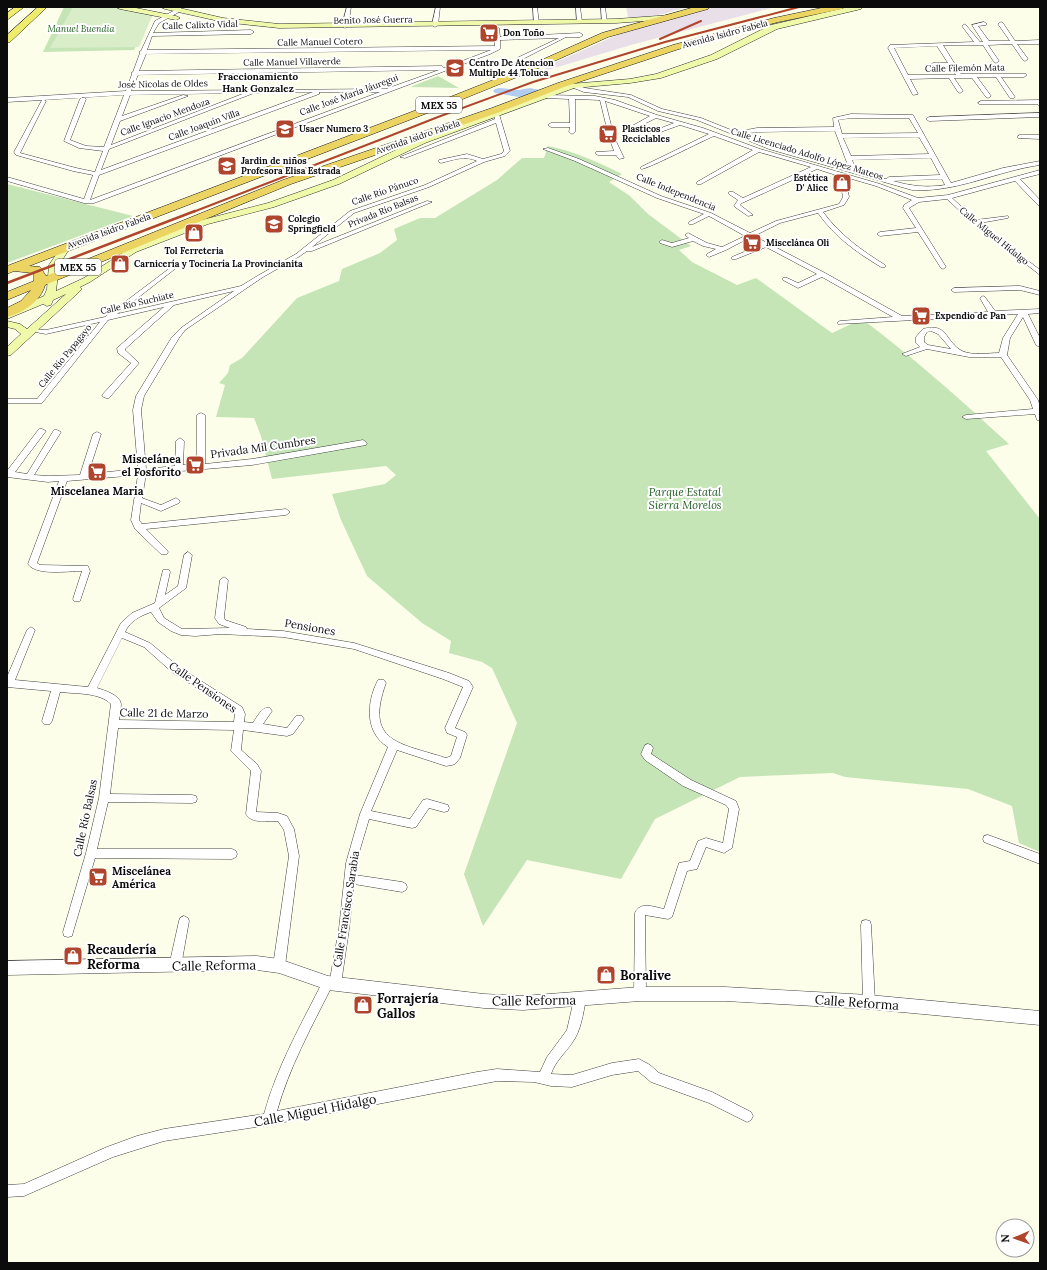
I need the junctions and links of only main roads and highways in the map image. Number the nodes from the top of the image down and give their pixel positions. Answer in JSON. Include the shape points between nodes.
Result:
{"nodes":[{"id":1,"x":20,"y":7,"type":"edge"},
{"id":2,"x":43,"y":7,"type":"edge"},
{"id":3,"x":120,"y":7,"type":"edge"},
{"id":4,"x":164,"y":7,"type":"edge"},
{"id":5,"x":705,"y":7,"type":"edge"},
{"id":6,"x":829,"y":7,"type":"edge"},
{"id":7,"x":839,"y":7,"type":"edge"},
{"id":8,"x":858,"y":7,"type":"edge"},
{"id":9,"x":178,"y":9,"type":"edge"},
{"id":10,"x":804,"y":14,"type":"junction"},
{"id":11,"x":673,"y":16,"type":"junction"},
{"id":12,"x":7,"y":17,"type":"edge"},
{"id":13,"x":616,"y":21,"type":"junction"},
{"id":14,"x":496,"y":26,"type":"junction"},
{"id":15,"x":622,"y":30,"type":"junction"},
{"id":16,"x":7,"y":40,"type":"edge"},
{"id":17,"x":607,"y":70,"type":"junction"},
{"id":18,"x":573,"y":86,"type":"junction"},
{"id":19,"x":77,"y":243,"type":"junction"},
{"id":20,"x":65,"y":248,"type":"junction"},
{"id":21,"x":133,"y":250,"type":"joint"},
{"id":22,"x":115,"y":257,"type":"junction"},
{"id":23,"x":9,"y":269,"type":"edge"},
{"id":24,"x":103,"y":269,"type":"junction"},
{"id":25,"x":67,"y":272,"type":"junction"},
{"id":26,"x":52,"y":278,"type":"junction"},
{"id":27,"x":87,"y":280,"type":"junction"},
{"id":28,"x":40,"y":283,"type":"junction"},
{"id":29,"x":7,"y":296,"type":"edge"},
{"id":30,"x":49,"y":298,"type":"junction"},
{"id":31,"x":7,"y":313,"type":"edge"},
{"id":32,"x":7,"y":316,"type":"edge"},
{"id":33,"x":7,"y":324,"type":"edge"},
{"id":34,"x":32,"y":330,"type":"junction"},
{"id":35,"x":7,"y":353,"type":"edge"}],
"edges":[{"from":1,"to":12,"type":"main road"},
{"from":2,"to":16,"type":"main road"},
{"from":3,"to":14,"type":"main road","name":"Benito José Guerra","via":[[251,32]]},
{"from":4,"to":9,"type":"main road"},
{"from":5,"to":11,"type":"highway","name":"Avenida Isidro Fabela","number":"MEX 55"},
{"from":6,"to":10,"type":"highway"},
{"from":7,"to":10,"type":"highway","name":"Avenida Isidro Fabela","number":"MEX 55"},
{"from":8,"to":18,"type":"main road","number":"MEX 55","via":[[767,30],[714,57],[658,76]]},
{"from":9,"to":14,"type":"main road","via":[[223,20],[264,26]]},
{"from":10,"to":17,"type":"highway","name":"Avenida Isidro Fabela","number":"MEX 55","via":[[676,47]]},
{"from":11,"to":13,"type":"main road"},
{"from":11,"to":15,"type":"highway","name":"Avenida Isidro Fabela","number":"MEX 55"},
{"from":13,"to":14,"type":"main road","via":[[537,22]]},
{"from":13,"to":15,"type":"main road","via":[[626,26]]},
{"from":15,"to":19,"type":"highway","name":"Avenida Isidro Fabela","number":"MEX 55","via":[[439,105]]},
{"from":17,"to":18,"type":"highway"},
{"from":17,"to":22,"type":"highway","name":"Avenida Isidro Fabela","number":"MEX 55","via":[[287,182]]},
{"from":18,"to":21,"type":"main road","name":"Avenida Isidro Fabela","number":"MEX 55","via":[[498,117],[422,141],[322,187],[271,205],[205,222]]},
{"from":19,"to":20,"type":"highway","name":"Avenida Isidro Fabela","number":"MEX 55"},
{"from":19,"to":25,"type":"highway","via":[[65,261],[64,267]]},
{"from":20,"to":23,"type":"highway","name":"Avenida Isidro Fabela","number":"MEX 55"},
{"from":20,"to":26,"type":"main road","via":[[55,262]]},
{"from":21,"to":22,"type":"highway"},
{"from":22,"to":24,"type":"main road","name":"Avenida Isidro Fabela","number":"MEX 55"},
{"from":22,"to":25,"type":"highway","name":"Avenida Isidro Fabela","number":"MEX 55"},
{"from":23,"to":28,"type":"highway","via":[[36,270],[40,275]]},
{"from":24,"to":25,"type":"highway","via":[[80,274]]},
{"from":24,"to":27,"type":"main road","name":"Avenida Isidro Fabela","number":"MEX 55"},
{"from":25,"to":26,"type":"highway","name":"Avenida Isidro Fabela","number":"MEX 55"},
{"from":26,"to":28,"type":"highway","name":"Avenida Isidro Fabela","number":"MEX 55"},
{"from":26,"to":30,"type":"main road","via":[[53,285]]},
{"from":27,"to":30,"type":"main road","name":"Avenida Isidro Fabela","number":"MEX 55"},
{"from":27,"to":34,"type":"main road"},
{"from":28,"to":29,"type":"highway","name":"Avenida Isidro Fabela","number":"MEX 55"},
{"from":28,"to":31,"type":"highway","via":[[37,293],[32,298]]},
{"from":30,"to":32,"type":"main road","name":"Avenida Isidro Fabela","number":"MEX 55"},
{"from":30,"to":34,"type":"main road"},
{"from":33,"to":34,"type":"main road"},
{"from":34,"to":35,"type":"main road"}]}
